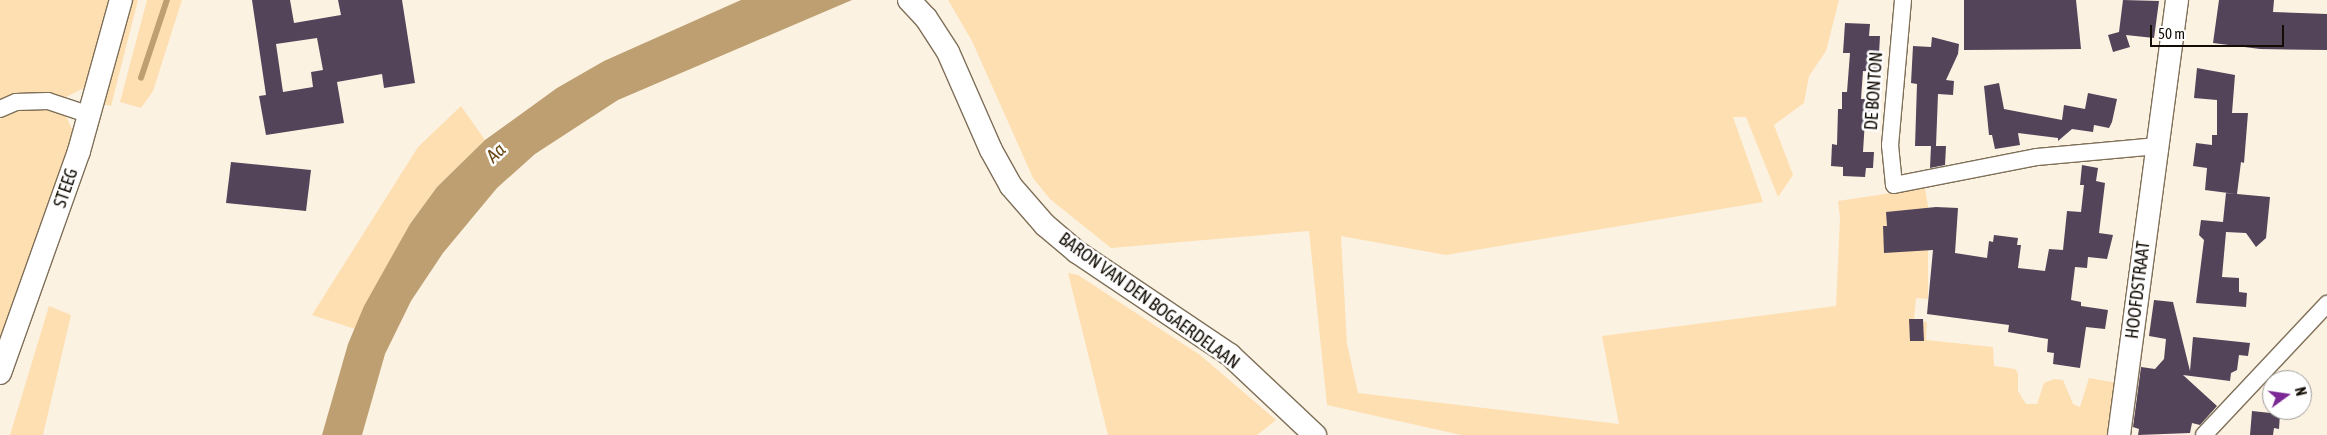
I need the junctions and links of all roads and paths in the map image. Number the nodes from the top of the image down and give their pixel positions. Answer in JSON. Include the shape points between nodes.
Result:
{"nodes":[{"id":1,"x":121,"y":0,"type":"edge"},
{"id":2,"x":909,"y":0,"type":"edge"},
{"id":3,"x":1903,"y":0,"type":"edge"},
{"id":4,"x":2177,"y":0,"type":"edge"},
{"id":5,"x":0,"y":110,"type":"edge"},
{"id":6,"x":90,"y":115,"type":"junction"},
{"id":7,"x":2157,"y":146,"type":"junction"},
{"id":8,"x":2327,"y":304,"type":"edge"},
{"id":9,"x":0,"y":373,"type":"edge"},
{"id":10,"x":1315,"y":435,"type":"edge"},
{"id":11,"x":2119,"y":435,"type":"edge"},
{"id":12,"x":2204,"y":435,"type":"edge"}],
"edges":[{"from":1,"to":6,"type":"main road","name":"STEEG"},
{"from":2,"to":10,"type":"main road","name":"BARON VAN DEN BOGAERDELAAN","via":[[926,18],[948,52],[990,150],[1012,186],[1045,226],[1077,252],[1230,355]]},
{"from":3,"to":7,"type":"street","name":"DE BONTON","via":[[1890,145],[1894,185],[2037,157]]},
{"from":4,"to":7,"type":"main road","name":"HOOFDSTRAAT"},
{"from":5,"to":6,"type":"street","via":[[16,102],[48,101]]},
{"from":6,"to":9,"type":"main road","name":"STEEG"},
{"from":7,"to":11,"type":"main road","name":"HOOFDSTRAAT"},
{"from":8,"to":12,"type":"street"}]}
